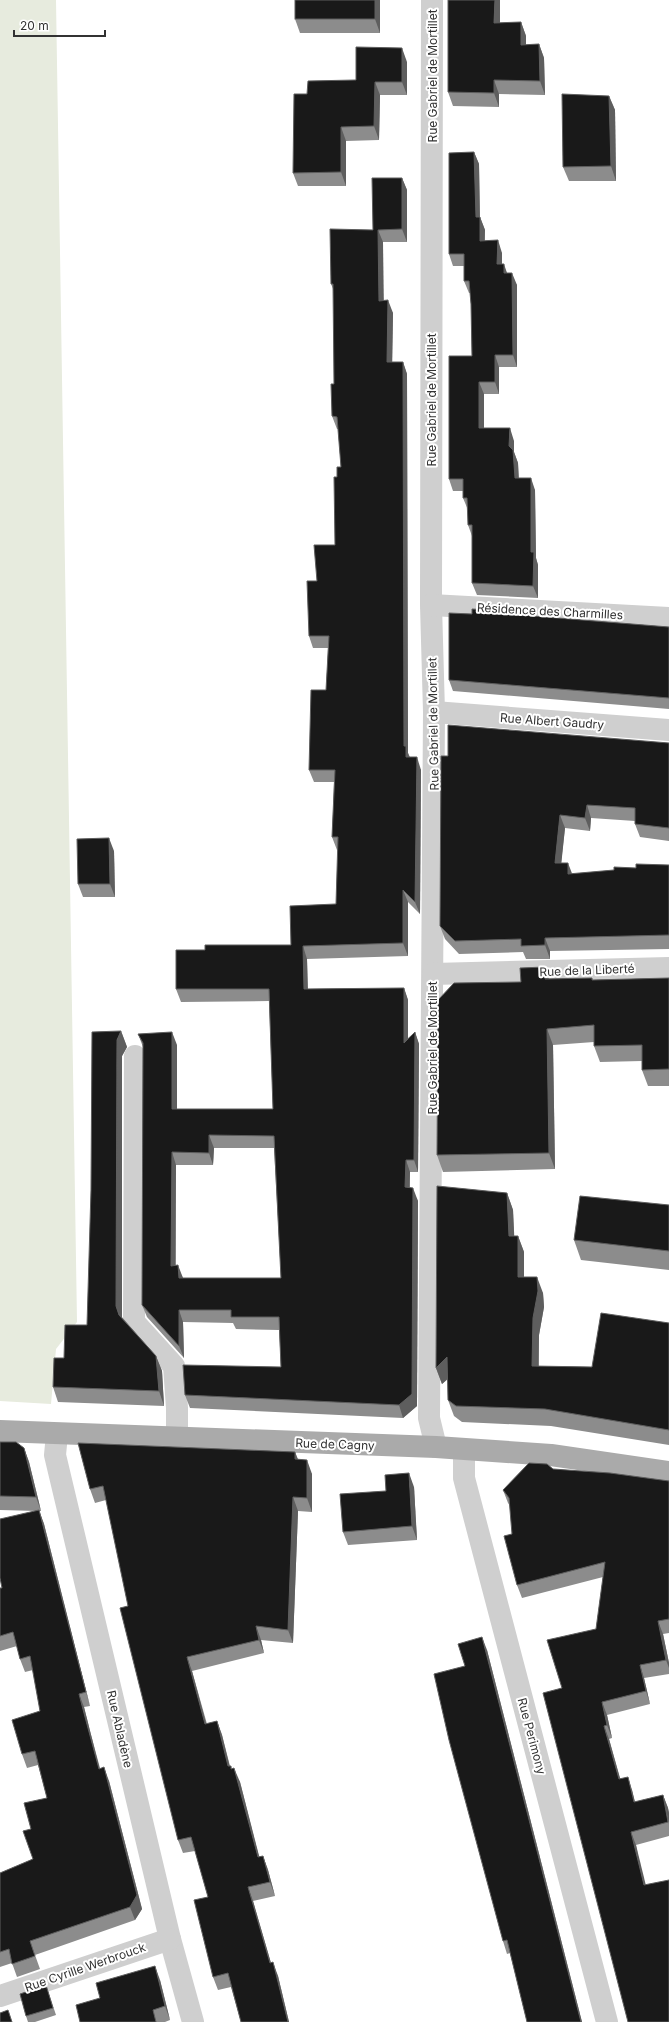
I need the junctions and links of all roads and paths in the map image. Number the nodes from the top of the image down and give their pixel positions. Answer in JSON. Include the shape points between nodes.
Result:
{"nodes":[{"id":1,"x":432,"y":0,"type":"edge"},
{"id":2,"x":431,"y":605,"type":"junction"},
{"id":3,"x":669,"y":618,"type":"edge"},
{"id":4,"x":434,"y":712,"type":"junction"},
{"id":5,"x":669,"y":730,"type":"edge"},
{"id":6,"x":669,"y":968,"type":"edge"},
{"id":7,"x":432,"y":974,"type":"junction"},
{"id":8,"x":135,"y":1056,"type":"dead end"},
{"id":9,"x":0,"y":1431,"type":"edge"},
{"id":10,"x":57,"y":1434,"type":"junction"},
{"id":11,"x":177,"y":1438,"type":"junction"},
{"id":12,"x":436,"y":1447,"type":"junction"},
{"id":13,"x":464,"y":1450,"type":"junction"},
{"id":14,"x":669,"y":1472,"type":"edge"},
{"id":15,"x":170,"y":1939,"type":"junction"},
{"id":16,"x":0,"y":1996,"type":"edge"},
{"id":17,"x":193,"y":2022,"type":"edge"},
{"id":18,"x":607,"y":2022,"type":"edge"}],
"edges":[{"from":1,"to":2,"type":"street","name":"Rue Gabriel de Mortillet"},
{"from":2,"to":3,"type":"street","name":"Résidence des Charmilles"},
{"from":2,"to":4,"type":"street","name":"Rue Gabriel de Mortillet"},
{"from":4,"to":5,"type":"street","name":"Rue Albert Gaudry"},
{"from":4,"to":7,"type":"street","name":"Rue Gabriel de Mortillet"},
{"from":6,"to":7,"type":"street","name":"Rue de la Liberté"},
{"from":7,"to":12,"type":"street","name":"Rue Gabriel de Mortillet","via":[[429,1418]]},
{"from":8,"to":11,"type":"street","via":[[134,1322],[174,1366]]},
{"from":9,"to":10,"type":"main road","name":"Rue de Cagny"},
{"from":10,"to":11,"type":"main road","name":"Rue de Cagny"},
{"from":10,"to":15,"type":"street","name":"Rue Abladène","via":[[55,1455]]},
{"from":11,"to":12,"type":"main road","name":"Rue de Cagny"},
{"from":12,"to":13,"type":"main road","name":"Rue de Cagny"},
{"from":13,"to":14,"type":"main road","name":"Rue de Cagny","via":[[551,1455]]},
{"from":13,"to":18,"type":"street","name":"Rue Perimony","via":[[464,1478]]},
{"from":15,"to":16,"type":"street","name":"Rue Cyrille Werbrouck"},
{"from":15,"to":17,"type":"street","name":"Rue Abladène"}]}
